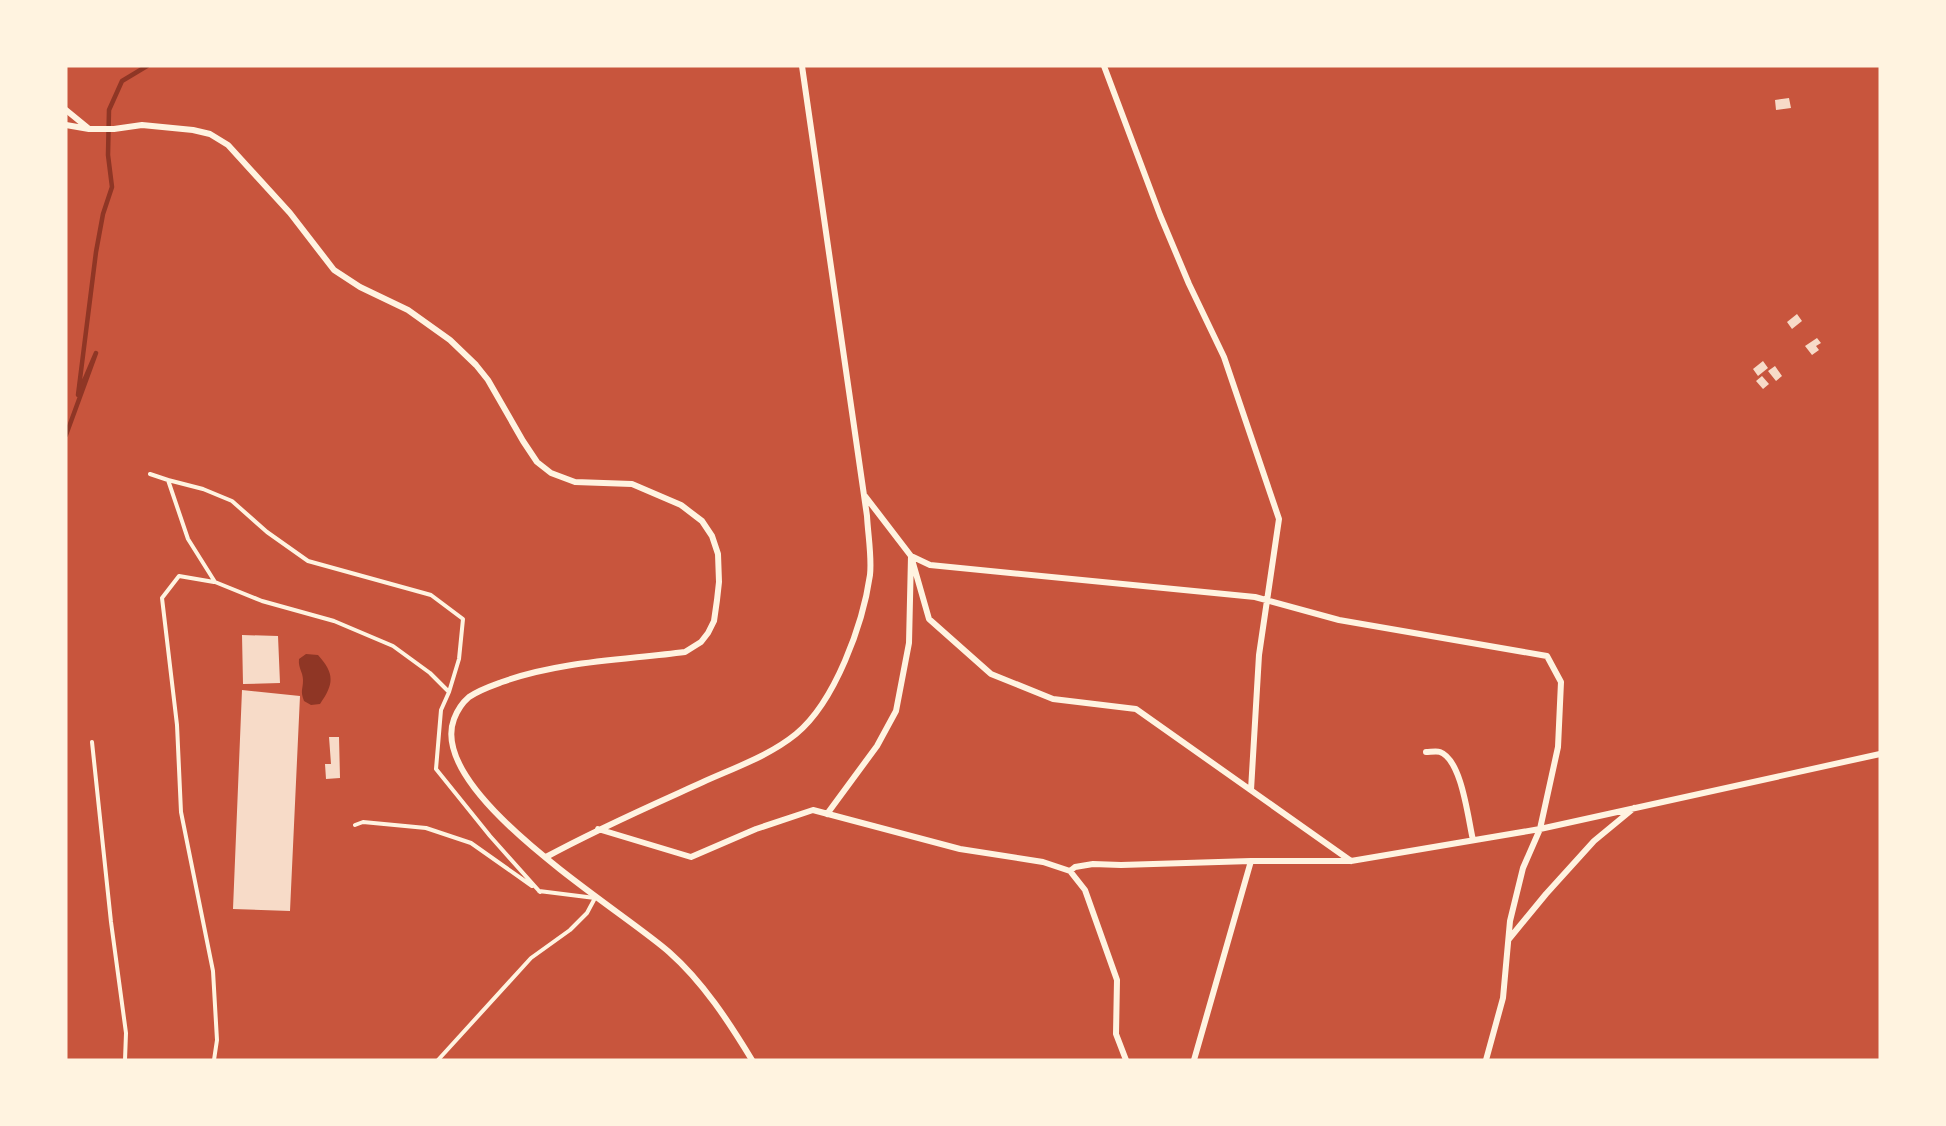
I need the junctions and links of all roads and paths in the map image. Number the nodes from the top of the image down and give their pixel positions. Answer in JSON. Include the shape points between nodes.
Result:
{"nodes":[{"id":1,"x":801,"y":66,"type":"edge"},
{"id":2,"x":1104,"y":66,"type":"edge"},
{"id":3,"x":66,"y":110,"type":"edge"},
{"id":4,"x":66,"y":125,"type":"edge"},
{"id":5,"x":89,"y":129,"type":"junction"},
{"id":6,"x":150,"y":474,"type":"dead end"},
{"id":7,"x":168,"y":480,"type":"junction"},
{"id":8,"x":863,"y":493,"type":"junction"},
{"id":9,"x":911,"y":556,"type":"junction"},
{"id":10,"x":215,"y":582,"type":"junction"},
{"id":11,"x":1268,"y":600,"type":"junction"},
{"id":12,"x":449,"y":692,"type":"junction"},
{"id":13,"x":92,"y":742,"type":"dead end"},
{"id":14,"x":1426,"y":752,"type":"dead end"},
{"id":15,"x":1880,"y":754,"type":"edge"},
{"id":16,"x":1251,"y":790,"type":"junction"},
{"id":17,"x":1636,"y":806,"type":"junction"},
{"id":18,"x":827,"y":814,"type":"junction"},
{"id":19,"x":355,"y":825,"type":"dead end"},
{"id":20,"x":597,"y":829,"type":"junction"},
{"id":21,"x":1540,"y":829,"type":"junction"},
{"id":22,"x":1473,"y":840,"type":"junction"},
{"id":23,"x":546,"y":857,"type":"junction"},
{"id":24,"x":1251,"y":861,"type":"junction"},
{"id":25,"x":1351,"y":861,"type":"junction"},
{"id":26,"x":1070,"y":871,"type":"junction"},
{"id":27,"x":540,"y":892,"type":"junction"},
{"id":28,"x":595,"y":898,"type":"junction"},
{"id":29,"x":1508,"y":940,"type":"junction"},
{"id":30,"x":125,"y":1060,"type":"edge"},
{"id":31,"x":214,"y":1060,"type":"edge"},
{"id":32,"x":438,"y":1060,"type":"edge"},
{"id":33,"x":752,"y":1060,"type":"edge"},
{"id":34,"x":1126,"y":1060,"type":"edge"},
{"id":35,"x":1194,"y":1060,"type":"edge"},
{"id":36,"x":1486,"y":1060,"type":"edge"}],
"edges":[{"from":1,"to":8,"type":"street"},
{"from":2,"to":11,"type":"street","via":[[1160,215],[1224,357],[1279,519]]},
{"from":3,"to":5,"type":"street"},
{"from":4,"to":5,"type":"street"},
{"from":5,"to":23,"type":"street","via":[[142,125],[193,130],[210,134],[228,145],[290,213],[334,270],[408,310],[450,340],[476,365],[537,462],[551,473],[575,482],[632,484],[681,505],[702,521],[712,536],[718,554],[719,582],[714,621],[701,642],[685,652],[560,666],[520,676],[484,689],[458,709],[450,740],[458,764],[490,807]]},
{"from":6,"to":7,"type":"lane"},
{"from":7,"to":10,"type":"lane","via":[[188,539]]},
{"from":7,"to":12,"type":"lane","via":[[232,501],[308,561],[431,595],[463,619],[459,659]]},
{"from":8,"to":9,"type":"street"},
{"from":8,"to":20,"type":"street","via":[[870,573],[863,613],[850,650],[822,706],[790,739],[770,751]]},
{"from":9,"to":11,"type":"street","via":[[930,565]]},
{"from":9,"to":16,"type":"street","via":[[929,619],[991,674],[1053,699],[1136,709]]},
{"from":9,"to":18,"type":"street","via":[[909,643],[896,711],[877,746]]},
{"from":10,"to":12,"type":"lane","via":[[262,601],[334,621],[393,646]]},
{"from":10,"to":31,"type":"lane","via":[[179,576],[162,598],[177,725],[181,812],[213,971],[217,1040]]},
{"from":11,"to":16,"type":"street","via":[[1259,654]]},
{"from":11,"to":21,"type":"street","via":[[1339,620],[1547,656],[1561,682],[1558,747]]},
{"from":12,"to":27,"type":"lane","via":[[441,710],[436,769]]},
{"from":13,"to":30,"type":"lane","via":[[126,1033]]},
{"from":14,"to":22,"type":"street","via":[[1440,752],[1452,760]]},
{"from":15,"to":17,"type":"street"},
{"from":16,"to":25,"type":"street"},
{"from":17,"to":21,"type":"street"},
{"from":17,"to":29,"type":"street","via":[[1594,841]]},
{"from":18,"to":20,"type":"street","via":[[813,810],[691,857]]},
{"from":18,"to":26,"type":"street","via":[[960,849],[1043,862]]},
{"from":19,"to":27,"type":"lane","via":[[363,822],[426,828],[471,843]]},
{"from":20,"to":23,"type":"street"},
{"from":21,"to":22,"type":"street"},
{"from":21,"to":29,"type":"street","via":[[1523,868]]},
{"from":22,"to":25,"type":"street"},
{"from":23,"to":28,"type":"street"},
{"from":24,"to":25,"type":"street"},
{"from":24,"to":26,"type":"street","via":[[1093,864]]},
{"from":24,"to":35,"type":"street"},
{"from":26,"to":34,"type":"street","via":[[1085,890],[1117,980],[1116,1034]]},
{"from":27,"to":28,"type":"lane"},
{"from":28,"to":32,"type":"lane","via":[[587,913],[531,958]]},
{"from":28,"to":33,"type":"street","via":[[669,952],[701,986]]},
{"from":29,"to":36,"type":"street","via":[[1503,998]]}]}
